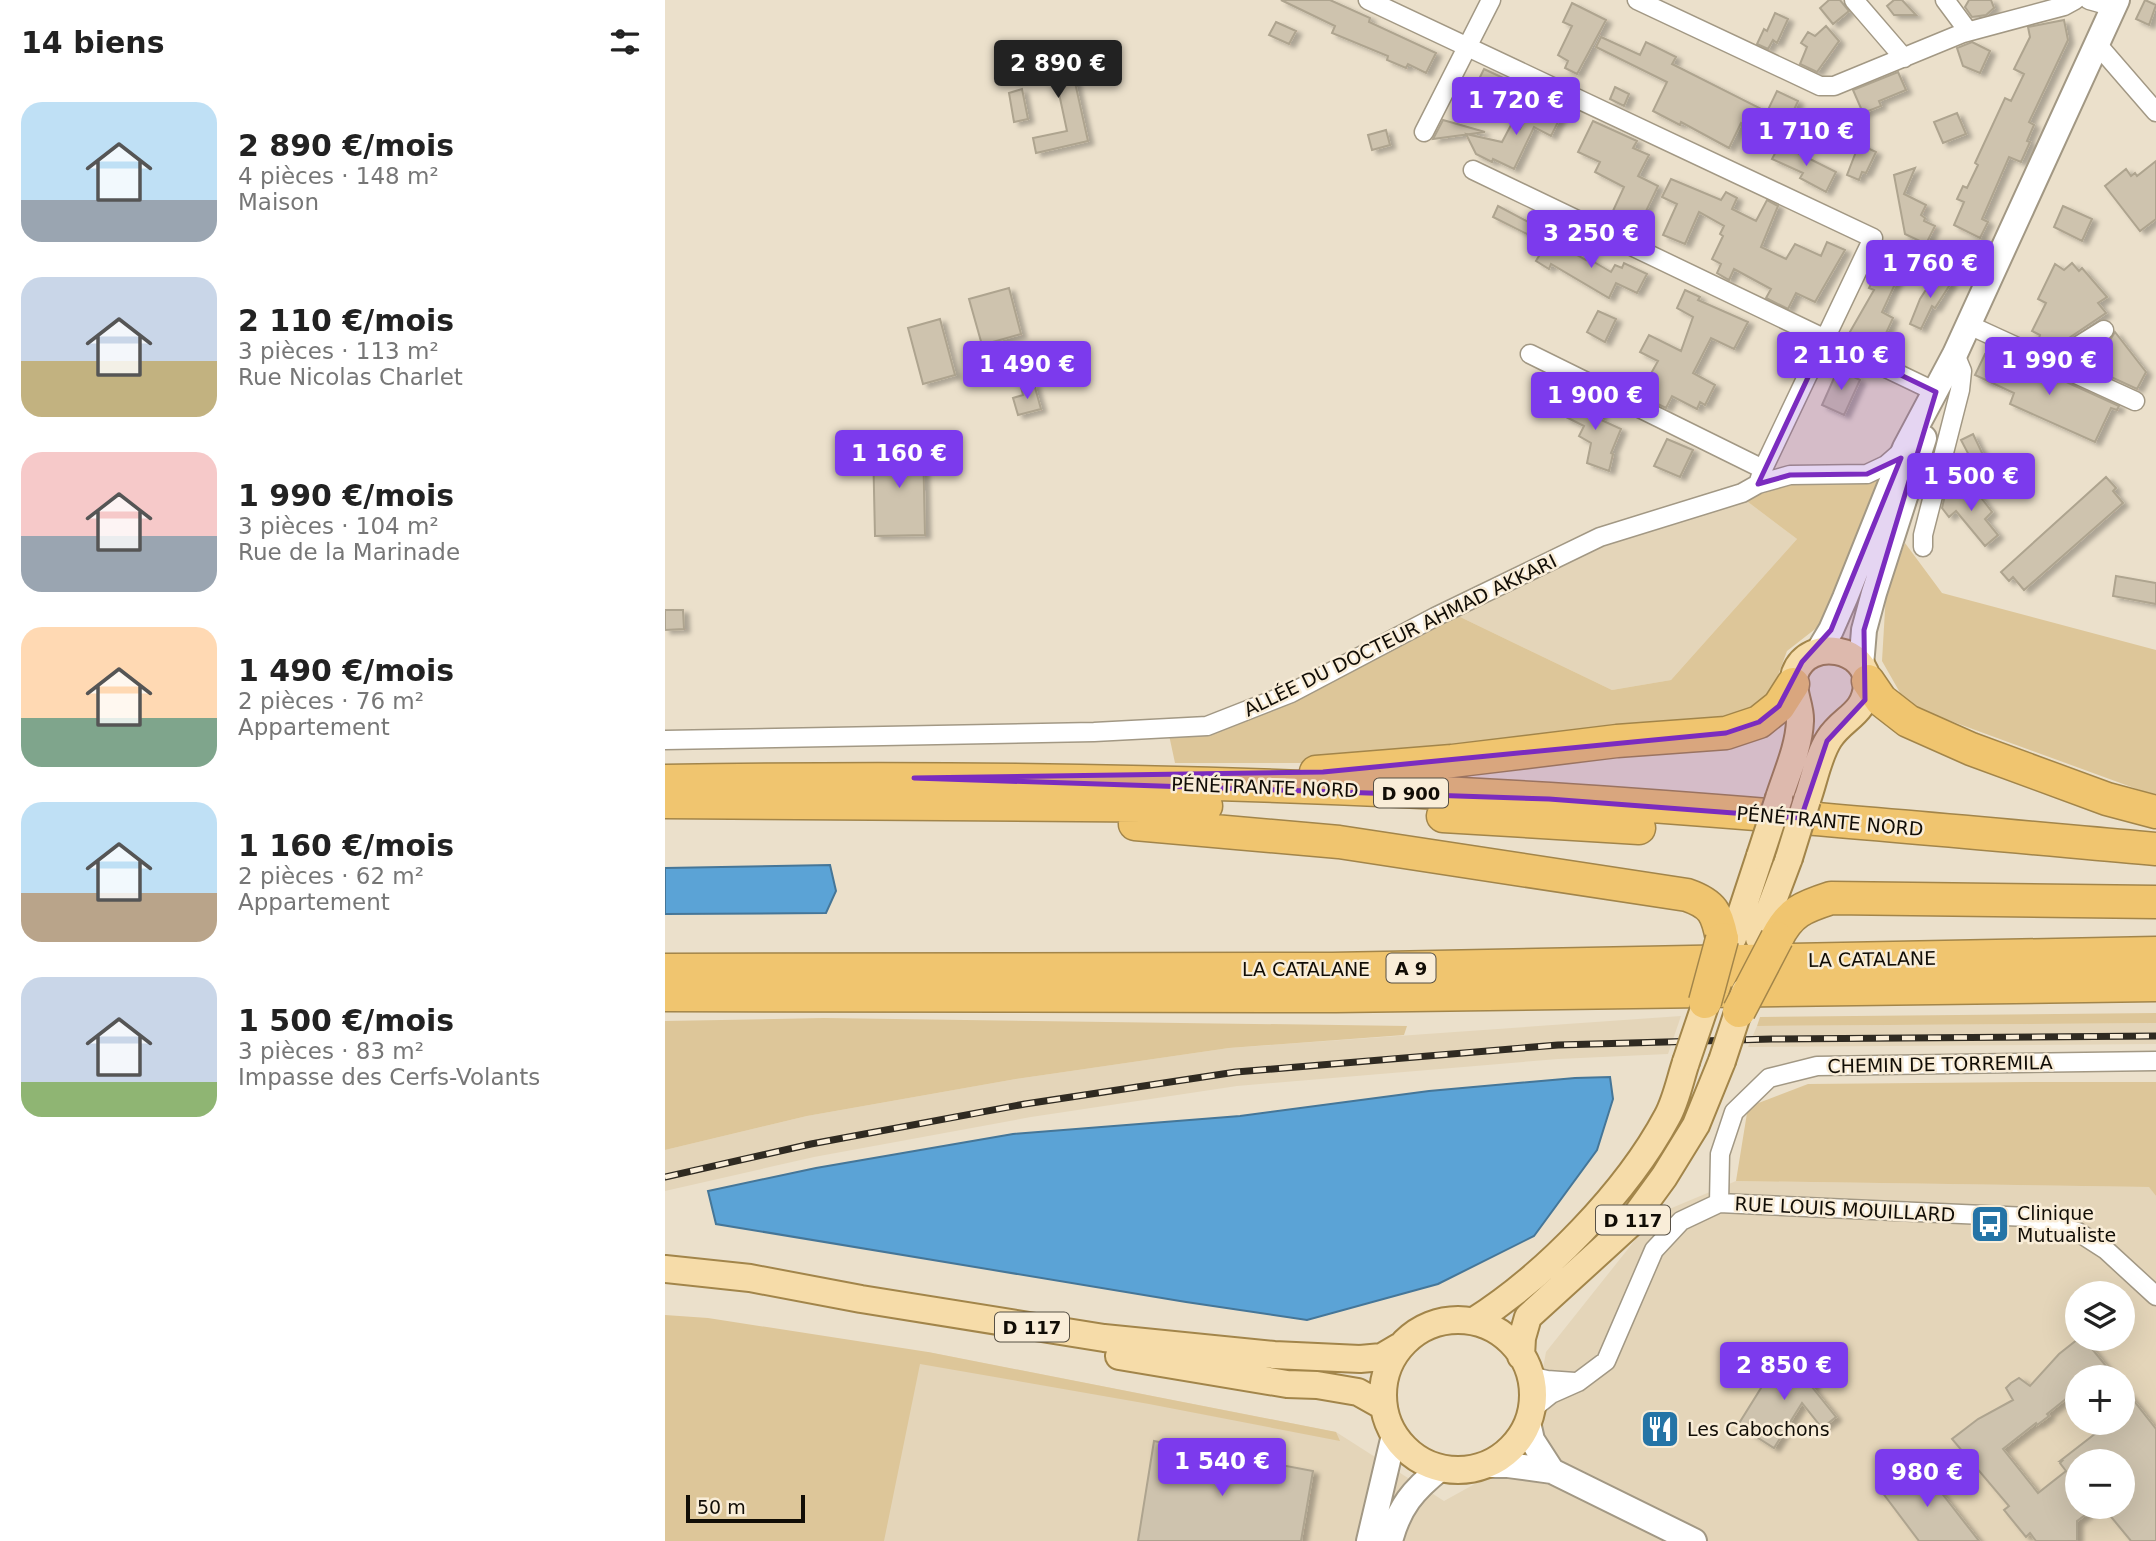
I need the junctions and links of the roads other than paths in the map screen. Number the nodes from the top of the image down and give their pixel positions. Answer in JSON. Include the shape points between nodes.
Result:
{"nodes":[{"id":1,"x":1367,"y":0,"type":"edge"},
{"id":2,"x":1492,"y":0,"type":"edge"},
{"id":3,"x":1637,"y":0,"type":"edge"},
{"id":4,"x":1854,"y":0,"type":"edge"},
{"id":5,"x":1945,"y":0,"type":"edge"},
{"id":6,"x":2075,"y":0,"type":"edge"},
{"id":7,"x":2089,"y":0,"type":"edge"},
{"id":8,"x":2116,"y":3,"type":"edge"},
{"id":9,"x":1968,"y":32,"type":"junction"},
{"id":10,"x":2097,"y":44,"type":"junction"},
{"id":11,"x":1468,"y":49,"type":"junction"},
{"id":12,"x":1904,"y":58,"type":"junction"},
{"id":13,"x":2156,"y":112,"type":"edge"},
{"id":14,"x":1423,"y":132,"type":"dead end"},
{"id":15,"x":1473,"y":170,"type":"dead end"},
{"id":16,"x":1969,"y":325,"type":"junction"},
{"id":17,"x":2104,"y":330,"type":"dead end"},
{"id":18,"x":1826,"y":340,"type":"junction"},
{"id":19,"x":1530,"y":354,"type":"dead end"},
{"id":20,"x":1955,"y":354,"type":"junction"},
{"id":21,"x":2051,"y":363,"type":"junction"},
{"id":22,"x":1936,"y":392,"type":"junction"},
{"id":23,"x":2135,"y":401,"type":"dead end"},
{"id":24,"x":1905,"y":448,"type":"junction"},
{"id":25,"x":1760,"y":477,"type":"junction"},
{"id":26,"x":1923,"y":547,"type":"dead end"},
{"id":27,"x":1819,"y":650,"type":"junction"},
{"id":28,"x":1865,"y":673,"type":"junction"},
{"id":29,"x":1793,"y":684,"type":"junction"},
{"id":30,"x":665,"y":740,"type":"edge"},
{"id":31,"x":914,"y":778,"type":"junction"},
{"id":32,"x":665,"y":781,"type":"edge"},
{"id":33,"x":665,"y":803,"type":"edge"},
{"id":34,"x":2156,"y":811,"type":"edge"},
{"id":35,"x":2156,"y":849,"type":"edge"},
{"id":36,"x":2156,"y":869,"type":"edge"},
{"id":37,"x":2156,"y":902,"type":"edge"},
{"id":38,"x":1727,"y":938,"type":"junction"},
{"id":39,"x":1768,"y":938,"type":"junction"},
{"id":40,"x":2156,"y":953,"type":"edge"},
{"id":41,"x":665,"y":970,"type":"edge"},
{"id":42,"x":2156,"y":985,"type":"edge"},
{"id":43,"x":665,"y":995,"type":"edge"},
{"id":44,"x":1705,"y":1002,"type":"joint"},
{"id":45,"x":1739,"y":1011,"type":"joint"},
{"id":46,"x":2156,"y":1062,"type":"edge"},
{"id":47,"x":1719,"y":1203,"type":"junction"},
{"id":48,"x":665,"y":1269,"type":"edge"},
{"id":49,"x":665,"y":1280,"type":"edge"},
{"id":50,"x":2156,"y":1296,"type":"edge"},
{"id":51,"x":1474,"y":1321,"type":"junction"},
{"id":52,"x":1399,"y":1347,"type":"junction"},
{"id":53,"x":1526,"y":1366,"type":"junction"},
{"id":54,"x":1579,"y":1382,"type":"junction"},
{"id":55,"x":1383,"y":1406,"type":"junction"},
{"id":56,"x":1529,"y":1416,"type":"junction"},
{"id":57,"x":1394,"y":1435,"type":"junction"},
{"id":58,"x":1485,"y":1465,"type":"junction"},
{"id":59,"x":1441,"y":1468,"type":"junction"},
{"id":60,"x":1552,"y":1471,"type":"junction"},
{"id":61,"x":1369,"y":1541,"type":"edge"},
{"id":62,"x":1390,"y":1541,"type":"edge"},
{"id":63,"x":1694,"y":1541,"type":"edge"}],
"edges":[{"from":1,"to":11,"type":"street"},
{"from":2,"to":11,"type":"street"},
{"from":3,"to":12,"type":"street","via":[[1819,86],[1834,86]]},
{"from":4,"to":12,"type":"street"},
{"from":5,"to":9,"type":"street"},
{"from":6,"to":9,"type":"street"},
{"from":7,"to":8,"type":"street"},
{"from":8,"to":10,"type":"main road"},
{"from":9,"to":12,"type":"street"},
{"from":10,"to":13,"type":"street"},
{"from":10,"to":16,"type":"main road"},
{"from":11,"to":14,"type":"street"},
{"from":11,"to":18,"type":"street","via":[[1873,238]]},
{"from":15,"to":18,"type":"street"},
{"from":16,"to":20,"type":"main road"},
{"from":16,"to":21,"type":"street"},
{"from":17,"to":21,"type":"street"},
{"from":18,"to":22,"type":"street"},
{"from":18,"to":25,"type":"street"},
{"from":19,"to":25,"type":"street"},
{"from":20,"to":22,"type":"main road"},
{"from":20,"to":26,"type":"street","via":[[1962,370],[1960,390]]},
{"from":21,"to":23,"type":"street"},
{"from":22,"to":24,"type":"main road"},
{"from":22,"to":28,"type":"main road","via":[[1864,630]]},
{"from":24,"to":25,"type":"street","name":"ALLÉE DU DOCTEUR AHMAD AKKARI","via":[[1867,474]]},
{"from":24,"to":27,"type":"main road","via":[[1845,598]]},
{"from":25,"to":30,"type":"street","name":"ALLÉE DU DOCTEUR AHMAD AKKARI","via":[[1742,493],[1600,537],[1291,694],[1207,726]]},
{"from":27,"to":28,"type":"main road","via":[[1849,655]]},
{"from":27,"to":29,"type":"main road","via":[[1802,662]]},
{"from":28,"to":34,"type":"highway","via":[[1881,700],[1908,721],[1971,750],[2107,799]]},
{"from":28,"to":39,"type":"main road","bridge":true,"via":[[1865,700],[1827,741]]},
{"from":29,"to":31,"type":"highway","via":[[1779,706],[1759,722],[1726,733],[1323,772]]},
{"from":29,"to":38,"type":"main road","bridge":true,"via":[[1801,718],[1799,737]]},
{"from":31,"to":32,"type":"highway","name":"PÉNÉTRANTE NORD","number":"D 900"},
{"from":31,"to":35,"type":"highway","name":"PÉNÉTRANTE NORD","number":"D 900","via":[[1549,799]]},
{"from":33,"to":36,"type":"highway","name":"PÉNÉTRANTE NORD","number":"D 900","via":[[1255,807],[1561,822]]},
{"from":33,"to":38,"type":"highway","via":[[1034,815],[1339,842],[1687,895],[1712,908]]},
{"from":37,"to":39,"type":"highway","via":[[1831,898],[1805,906]]},
{"from":38,"to":44,"type":"highway","bridge":true},
{"from":39,"to":45,"type":"highway","bridge":true},
{"from":40,"to":41,"type":"highway","name":"LA CATALANE","number":"A 9","via":[[1332,970]]},
{"from":42,"to":43,"type":"highway","name":"LA CATALANE","number":"A 9","via":[[1336,996]]},
{"from":44,"to":51,"type":"main road","number":"D 117","bridge":true,"via":[[1668,1115],[1643,1157],[1603,1208],[1546,1265]]},
{"from":45,"to":53,"type":"main road","number":"D 117","bridge":true,"via":[[1696,1125],[1664,1177],[1629,1225],[1528,1317],[1522,1338]]},
{"from":46,"to":47,"type":"street","name":"CHEMIN DE TORREMILA","via":[[1817,1066],[1769,1078],[1734,1112],[1720,1154]]},
{"from":47,"to":50,"type":"street","name":"RUE LOUIS MOUILLARD","via":[[2028,1217],[2078,1232],[2106,1250]]},
{"from":47,"to":54,"type":"street","via":[[1681,1221],[1654,1250],[1606,1361]]},
{"from":48,"to":52,"type":"main road","number":"D 117","via":[[750,1278],[1104,1338],[1360,1359],[1382,1357]]},
{"from":49,"to":55,"type":"main road","number":"D 117","via":[[1358,1392]]},
{"from":51,"to":52,"type":"main road","via":[[1433,1324]]},
{"from":51,"to":53,"type":"main road","via":[[1509,1340]]},
{"from":52,"to":55,"type":"main road","via":[[1388,1365]]},
{"from":53,"to":54,"type":"street","via":[[1547,1381]]},
{"from":53,"to":56,"type":"main road","via":[[1533,1393]]},
{"from":54,"to":56,"type":"street","via":[[1551,1394]]},
{"from":55,"to":57,"type":"main road"},
{"from":56,"to":58,"type":"main road","via":[[1518,1440]]},
{"from":56,"to":60,"type":"main road","via":[[1532,1440]]},
{"from":57,"to":59,"type":"main road","via":[[1423,1462]]},
{"from":57,"to":61,"type":"main road"},
{"from":58,"to":59,"type":"main road"},
{"from":58,"to":60,"type":"main road"},
{"from":59,"to":62,"type":"main road","via":[[1411,1495],[1395,1521]]},
{"from":60,"to":63,"type":"main road"}]}
